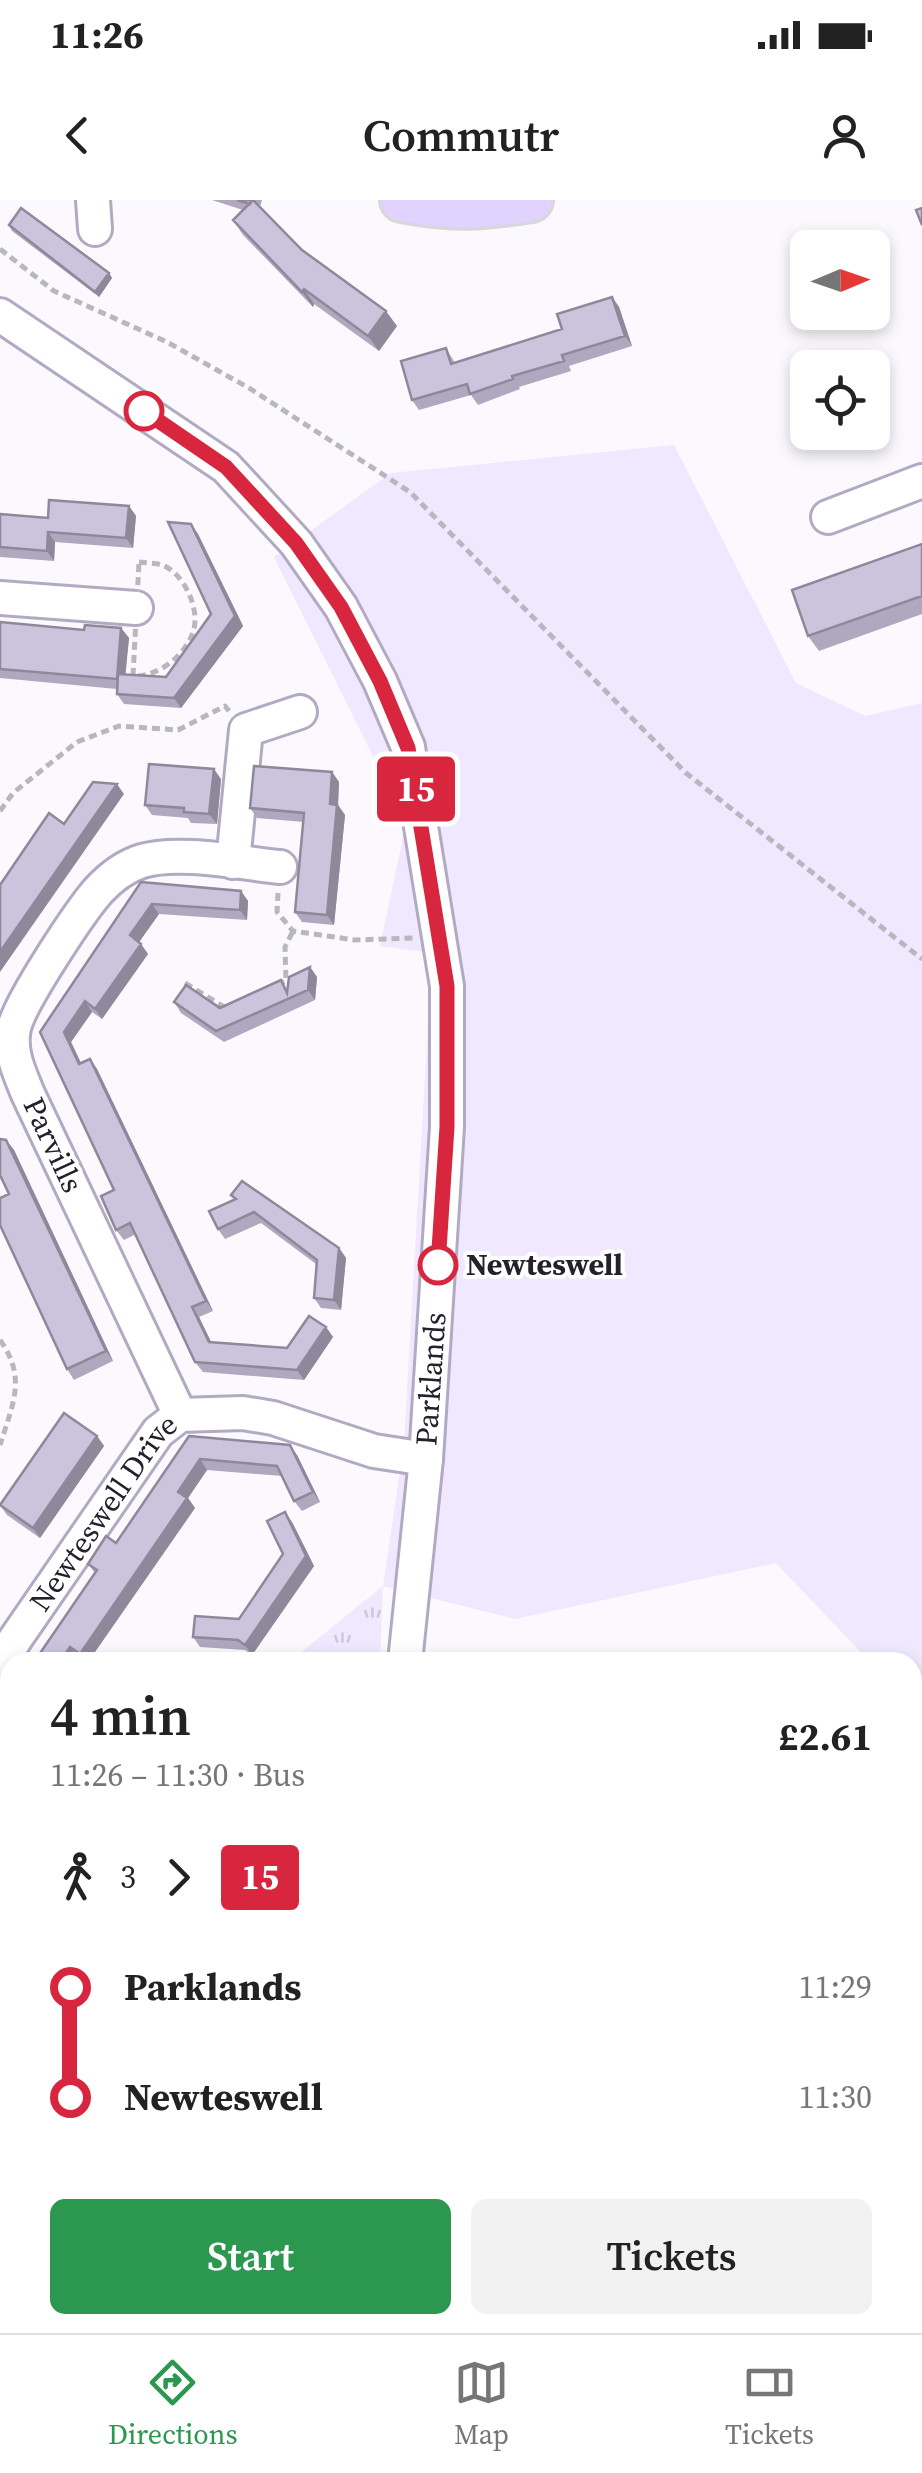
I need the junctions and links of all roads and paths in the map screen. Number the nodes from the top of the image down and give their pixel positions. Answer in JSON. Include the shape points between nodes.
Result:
{"nodes":[{"id":1,"x":402,"y":200,"type":"edge"},
{"id":2,"x":531,"y":200,"type":"edge"},
{"id":3,"x":0,"y":249,"type":"edge"},
{"id":4,"x":0,"y":315,"type":"edge"},
{"id":5,"x":922,"y":480,"type":"edge"},
{"id":6,"x":828,"y":517,"type":"dead end"},
{"id":7,"x":0,"y":598,"type":"edge"},
{"id":8,"x":136,"y":608,"type":"dead end"},
{"id":9,"x":300,"y":712,"type":"dead end"},
{"id":10,"x":246,"y":730,"type":"junction"},
{"id":11,"x":0,"y":811,"type":"edge"},
{"id":12,"x":233,"y":862,"type":"junction"},
{"id":13,"x":280,"y":866,"type":"joint"},
{"id":14,"x":293,"y":931,"type":"junction"},
{"id":15,"x":441,"y":936,"type":"junction"},
{"id":16,"x":922,"y":959,"type":"edge"},
{"id":17,"x":186,"y":983,"type":"edge"},
{"id":18,"x":271,"y":988,"type":"edge"},
{"id":19,"x":242,"y":1001,"type":"edge"},
{"id":20,"x":14,"y":1097,"type":"edge"},
{"id":21,"x":0,"y":1340,"type":"edge"},
{"id":22,"x":180,"y":1415,"type":"junction"},
{"id":23,"x":0,"y":1444,"type":"edge"},
{"id":24,"x":426,"y":1459,"type":"junction"},
{"id":25,"x":8,"y":1634,"type":"edge"},
{"id":26,"x":405,"y":1652,"type":"edge"}],
"edges":[{"from":1,"to":2,"type":"main road","via":[[443,208]]},
{"from":3,"to":16,"type":"path","via":[[54,292],[167,342],[249,388],[410,492],[686,773]]},
{"from":4,"to":15,"type":"street","name":"Parklands","via":[[226,467],[296,543],[341,607],[408,748]]},
{"from":5,"to":6,"type":"street"},
{"from":7,"to":8,"type":"street"},
{"from":9,"to":10,"type":"street"},
{"from":10,"to":11,"type":"path","via":[[225,706],[178,730],[119,726],[77,742],[12,793]]},
{"from":10,"to":12,"type":"street"},
{"from":12,"to":13,"type":"street","name":"Parvills"},
{"from":12,"to":20,"type":"street","name":"Parvills","via":[[143,860],[98,891],[21,1007],[13,1030]]},
{"from":13,"to":14,"type":"path","via":[[277,912]]},
{"from":14,"to":15,"type":"path","via":[[355,940]]},
{"from":14,"to":18,"type":"path","via":[[285,947],[286,981]]},
{"from":15,"to":24,"type":"street","name":"Parklands","via":[[447,1127]]},
{"from":17,"to":19,"type":"path","via":[[227,1008]]},
{"from":20,"to":22,"type":"street","name":"Parvills"},
{"from":21,"to":23,"type":"path","via":[[18,1379]]},
{"from":22,"to":24,"type":"street","name":"Newteswell Drive","via":[[273,1418],[374,1451]]},
{"from":22,"to":25,"type":"street","name":"Newteswell Drive","via":[[158,1432]]},
{"from":24,"to":26,"type":"street","name":"Parklands"}]}
